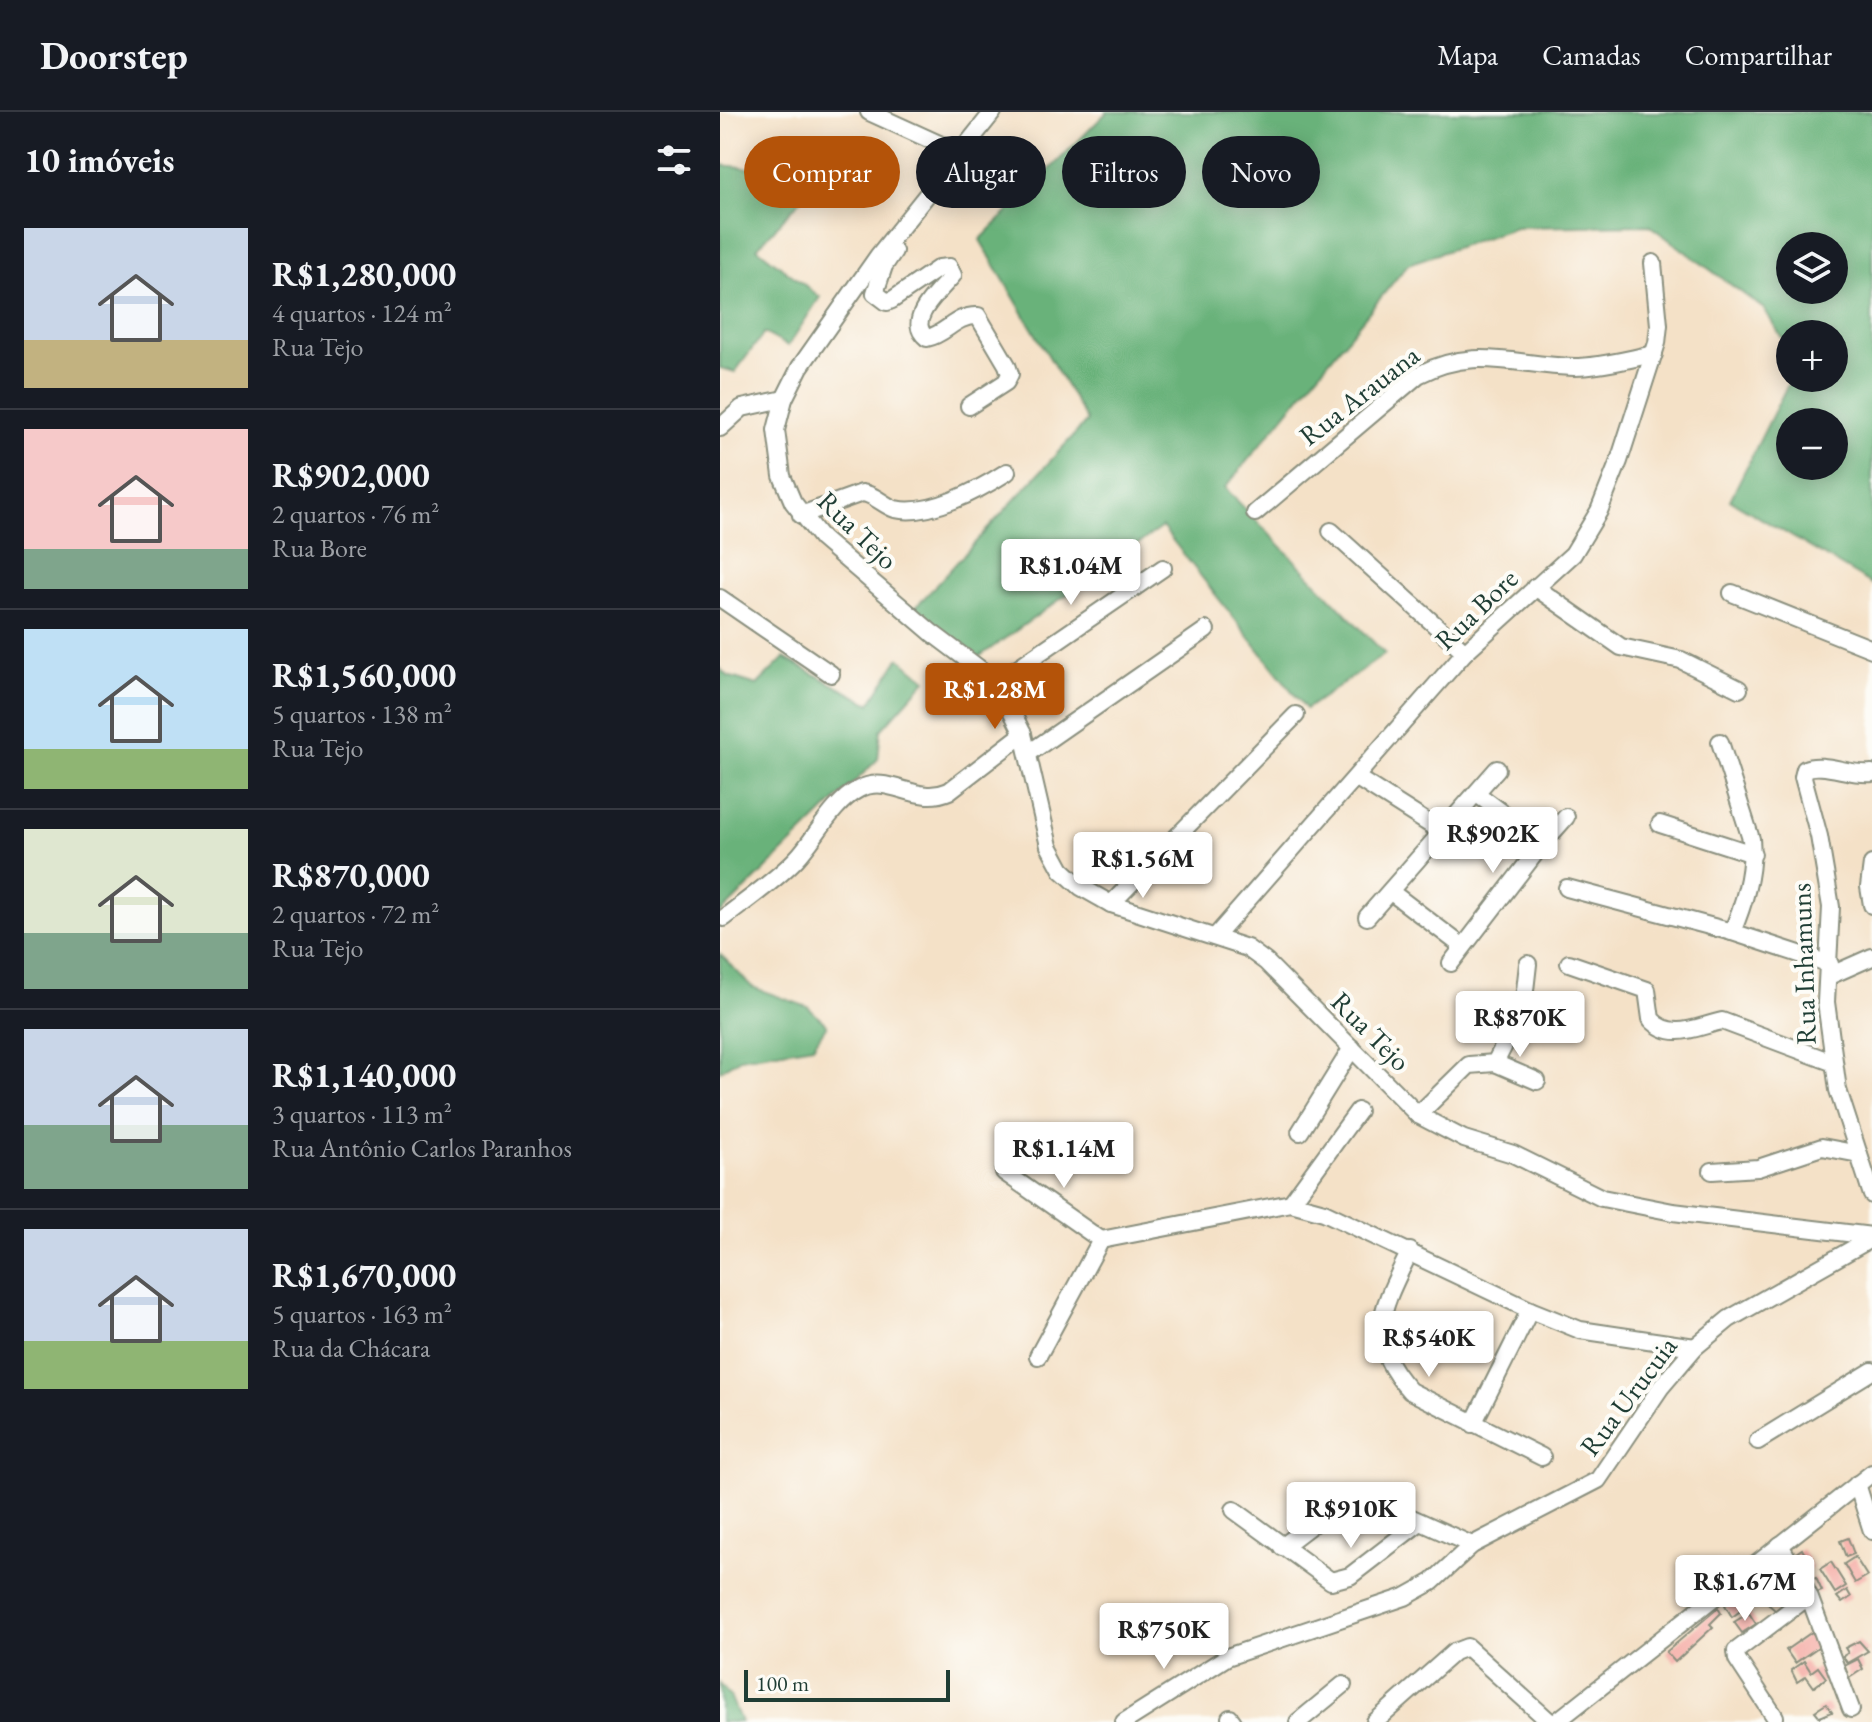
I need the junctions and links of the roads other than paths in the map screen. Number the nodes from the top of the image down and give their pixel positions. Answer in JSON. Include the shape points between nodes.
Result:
{"nodes":[{"id":1,"x":869,"y":112,"type":"edge"},
{"id":2,"x":993,"y":112,"type":"edge"},
{"id":3,"x":922,"y":136,"type":"edge"},
{"id":4,"x":973,"y":136,"type":"edge"},
{"id":5,"x":916,"y":207,"type":"edge"},
{"id":6,"x":910,"y":215,"type":"junction"},
{"id":7,"x":1653,"y":263,"type":"dead end"},
{"id":8,"x":1654,"y":354,"type":"junction"},
{"id":9,"x":784,"y":399,"type":"junction"},
{"id":10,"x":969,"y":406,"type":"dead end"},
{"id":11,"x":720,"y":428,"type":"edge"},
{"id":12,"x":1007,"y":472,"type":"dead end"},
{"id":13,"x":1255,"y":513,"type":"dead end"},
{"id":14,"x":801,"y":515,"type":"junction"},
{"id":15,"x":1331,"y":531,"type":"dead end"},
{"id":16,"x":1163,"y":568,"type":"dead end"},
{"id":17,"x":1535,"y":587,"type":"junction"},
{"id":18,"x":1732,"y":593,"type":"dead end"},
{"id":19,"x":720,"y":598,"type":"edge"},
{"id":20,"x":1206,"y":630,"type":"dead end"},
{"id":21,"x":1872,"y":649,"type":"edge"},
{"id":22,"x":1465,"y":652,"type":"junction"},
{"id":23,"x":831,"y":674,"type":"dead end"},
{"id":24,"x":997,"y":682,"type":"junction"},
{"id":25,"x":1739,"y":689,"type":"dead end"},
{"id":26,"x":1296,"y":715,"type":"dead end"},
{"id":27,"x":1023,"y":734,"type":"junction"},
{"id":28,"x":1720,"y":742,"type":"dead end"},
{"id":29,"x":1029,"y":753,"type":"junction"},
{"id":30,"x":1497,"y":769,"type":"dead end"},
{"id":31,"x":1872,"y":773,"type":"edge"},
{"id":32,"x":1357,"y":778,"type":"junction"},
{"id":33,"x":1477,"y":794,"type":"junction"},
{"id":34,"x":1566,"y":817,"type":"dead end"},
{"id":35,"x":1660,"y":824,"type":"dead end"},
{"id":36,"x":1442,"y":832,"type":"junction"},
{"id":37,"x":1543,"y":843,"type":"junction"},
{"id":38,"x":1753,"y":854,"type":"junction"},
{"id":39,"x":1872,"y":864,"type":"edge"},
{"id":40,"x":1567,"y":888,"type":"dead end"},
{"id":41,"x":1391,"y":892,"type":"junction"},
{"id":42,"x":1111,"y":904,"type":"junction"},
{"id":43,"x":1872,"y":905,"type":"edge"},
{"id":44,"x":1367,"y":917,"type":"dead end"},
{"id":45,"x":724,"y":918,"type":"dead end"},
{"id":46,"x":1732,"y":932,"type":"junction"},
{"id":47,"x":1215,"y":937,"type":"junction"},
{"id":48,"x":1462,"y":946,"type":"junction"},
{"id":49,"x":1872,"y":957,"type":"edge"},
{"id":50,"x":1451,"y":963,"type":"dead end"},
{"id":51,"x":1569,"y":963,"type":"dead end"},
{"id":52,"x":1528,"y":964,"type":"dead end"},
{"id":53,"x":1830,"y":970,"type":"junction"},
{"id":54,"x":1352,"y":1048,"type":"junction"},
{"id":55,"x":1495,"y":1063,"type":"junction"},
{"id":56,"x":1834,"y":1063,"type":"junction"},
{"id":57,"x":1537,"y":1081,"type":"dead end"},
{"id":58,"x":1358,"y":1111,"type":"dead end"},
{"id":59,"x":1418,"y":1115,"type":"junction"},
{"id":60,"x":1300,"y":1132,"type":"dead end"},
{"id":61,"x":1859,"y":1154,"type":"junction"},
{"id":62,"x":1712,"y":1171,"type":"dead end"},
{"id":63,"x":1004,"y":1172,"type":"dead end"},
{"id":64,"x":1872,"y":1195,"type":"edge"},
{"id":65,"x":1291,"y":1203,"type":"junction"},
{"id":66,"x":1872,"y":1237,"type":"edge"},
{"id":67,"x":1101,"y":1240,"type":"junction"},
{"id":68,"x":1410,"y":1251,"type":"junction"},
{"id":69,"x":1530,"y":1310,"type":"junction"},
{"id":70,"x":1695,"y":1347,"type":"junction"},
{"id":71,"x":1038,"y":1356,"type":"dead end"},
{"id":72,"x":1872,"y":1371,"type":"edge"},
{"id":73,"x":1473,"y":1424,"type":"junction"},
{"id":74,"x":1758,"y":1441,"type":"dead end"},
{"id":75,"x":1542,"y":1457,"type":"dead end"},
{"id":76,"x":1872,"y":1473,"type":"edge"},
{"id":77,"x":1857,"y":1484,"type":"junction"},
{"id":78,"x":1234,"y":1510,"type":"dead end"},
{"id":79,"x":1420,"y":1522,"type":"junction"},
{"id":80,"x":1872,"y":1531,"type":"edge"},
{"id":81,"x":1472,"y":1545,"type":"junction"},
{"id":82,"x":1780,"y":1545,"type":"junction"},
{"id":83,"x":1282,"y":1547,"type":"junction"},
{"id":84,"x":1809,"y":1596,"type":"junction"},
{"id":85,"x":1343,"y":1685,"type":"dead end"},
{"id":86,"x":1851,"y":1709,"type":"dead end"},
{"id":87,"x":1775,"y":1717,"type":"dead end"},
{"id":88,"x":1124,"y":1722,"type":"edge"},
{"id":89,"x":1298,"y":1722,"type":"edge"},
{"id":90,"x":1375,"y":1722,"type":"edge"},
{"id":91,"x":1553,"y":1722,"type":"edge"}],
"edges":[{"from":1,"to":3,"type":"street"},
{"from":2,"to":4,"type":"street","name":"Rua Tejo"},
{"from":5,"to":6,"type":"street","name":"Rua Tejo"},
{"from":6,"to":9,"type":"street","name":"Rua Tejo","via":[[824,330]]},
{"from":6,"to":10,"type":"street","via":[[912,221],[884,266],[875,293],[887,302],[939,268],[953,270],[923,311],[920,331],[927,338],[936,336],[956,320],[978,316],[1010,374]]},
{"from":7,"to":8,"type":"street","name":"Rua Bore","via":[[1659,325]]},
{"from":8,"to":13,"type":"street","name":"Rua Arauana","via":[[1574,367],[1492,358],[1439,364],[1418,375]]},
{"from":8,"to":17,"type":"street","name":"Rua Bore","via":[[1599,511],[1573,554]]},
{"from":9,"to":11,"type":"street","via":[[742,408]]},
{"from":9,"to":14,"type":"street","name":"Rua Tejo","via":[[777,451],[782,476]]},
{"from":12,"to":14,"type":"street","via":[[911,511],[862,493]]},
{"from":14,"to":24,"type":"street","name":"Rua Tejo","via":[[932,633]]},
{"from":15,"to":22,"type":"street"},
{"from":16,"to":24,"type":"street"},
{"from":17,"to":22,"type":"street","name":"Rua Bore"},
{"from":17,"to":25,"type":"street","via":[[1621,647],[1681,660]]},
{"from":18,"to":21,"type":"street"},
{"from":19,"to":23,"type":"street"},
{"from":20,"to":29,"type":"street"},
{"from":22,"to":32,"type":"street","name":"Rua Bore"},
{"from":24,"to":27,"type":"street","name":"Rua Tejo"},
{"from":26,"to":42,"type":"street"},
{"from":27,"to":29,"type":"street","name":"Rua Tejo"},
{"from":27,"to":45,"type":"street","via":[[935,797],[890,785],[858,789],[778,877]]},
{"from":28,"to":38,"type":"street"},
{"from":29,"to":42,"type":"street","name":"Rua Tejo","via":[[1049,846],[1062,870]]},
{"from":30,"to":33,"type":"street"},
{"from":31,"to":53,"type":"street","name":"Rua Inhamuns","via":[[1812,766],[1803,777],[1831,907]]},
{"from":32,"to":36,"type":"street"},
{"from":32,"to":47,"type":"street","name":"Rua Bore"},
{"from":33,"to":36,"type":"street"},
{"from":33,"to":37,"type":"street"},
{"from":34,"to":37,"type":"street"},
{"from":35,"to":38,"type":"street"},
{"from":36,"to":41,"type":"street"},
{"from":37,"to":48,"type":"street"},
{"from":38,"to":46,"type":"street"},
{"from":39,"to":43,"type":"street"},
{"from":40,"to":46,"type":"street"},
{"from":41,"to":44,"type":"street"},
{"from":41,"to":48,"type":"street"},
{"from":42,"to":47,"type":"street","name":"Rua Tejo"},
{"from":46,"to":53,"type":"street"},
{"from":47,"to":54,"type":"street","name":"Rua Tejo","via":[[1247,948],[1266,962]]},
{"from":48,"to":50,"type":"street"},
{"from":49,"to":53,"type":"street"},
{"from":51,"to":56,"type":"street","via":[[1647,990],[1651,1019],[1669,1030],[1699,1030],[1722,1021]]},
{"from":52,"to":55,"type":"street","via":[[1523,1008]]},
{"from":53,"to":56,"type":"street","name":"Rua Inhamuns","via":[[1826,1002]]},
{"from":54,"to":59,"type":"street","name":"Rua Tejo"},
{"from":54,"to":60,"type":"street"},
{"from":55,"to":57,"type":"street"},
{"from":55,"to":59,"type":"street","via":[[1469,1065]]},
{"from":56,"to":61,"type":"street","name":"Rua Inhamuns"},
{"from":58,"to":65,"type":"street"},
{"from":59,"to":66,"type":"street","name":"Rua Tejo","via":[[1602,1198]]},
{"from":61,"to":62,"type":"street","via":[[1822,1147],[1758,1168]]},
{"from":61,"to":64,"type":"street","name":"Rua Inhamuns"},
{"from":63,"to":67,"type":"street"},
{"from":65,"to":67,"type":"street"},
{"from":65,"to":68,"type":"street"},
{"from":66,"to":70,"type":"street","name":"Rua Urucuia","via":[[1729,1319]]},
{"from":67,"to":71,"type":"street"},
{"from":68,"to":69,"type":"street"},
{"from":68,"to":73,"type":"street","via":[[1381,1312],[1384,1352],[1410,1391]]},
{"from":69,"to":70,"type":"street","via":[[1580,1330]]},
{"from":69,"to":73,"type":"street"},
{"from":70,"to":81,"type":"street","name":"Rua Urucuia","via":[[1598,1480]]},
{"from":72,"to":74,"type":"street"},
{"from":73,"to":75,"type":"street"},
{"from":76,"to":77,"type":"street"},
{"from":77,"to":80,"type":"street"},
{"from":77,"to":82,"type":"street"},
{"from":78,"to":83,"type":"street"},
{"from":79,"to":81,"type":"street"},
{"from":79,"to":83,"type":"street","via":[[1373,1499],[1352,1495]]},
{"from":79,"to":83,"type":"street","via":[[1340,1581],[1326,1579]]},
{"from":81,"to":88,"type":"street","name":"Rua Urucuia","via":[[1432,1582],[1405,1597],[1227,1657]]},
{"from":82,"to":84,"type":"street"},
{"from":82,"to":91,"type":"street"},
{"from":84,"to":86,"type":"street"},
{"from":84,"to":87,"type":"street","via":[[1736,1651]]},
{"from":85,"to":89,"type":"street"},
{"from":90,"to":91,"type":"street","via":[[1454,1652],[1467,1647]]}]}
